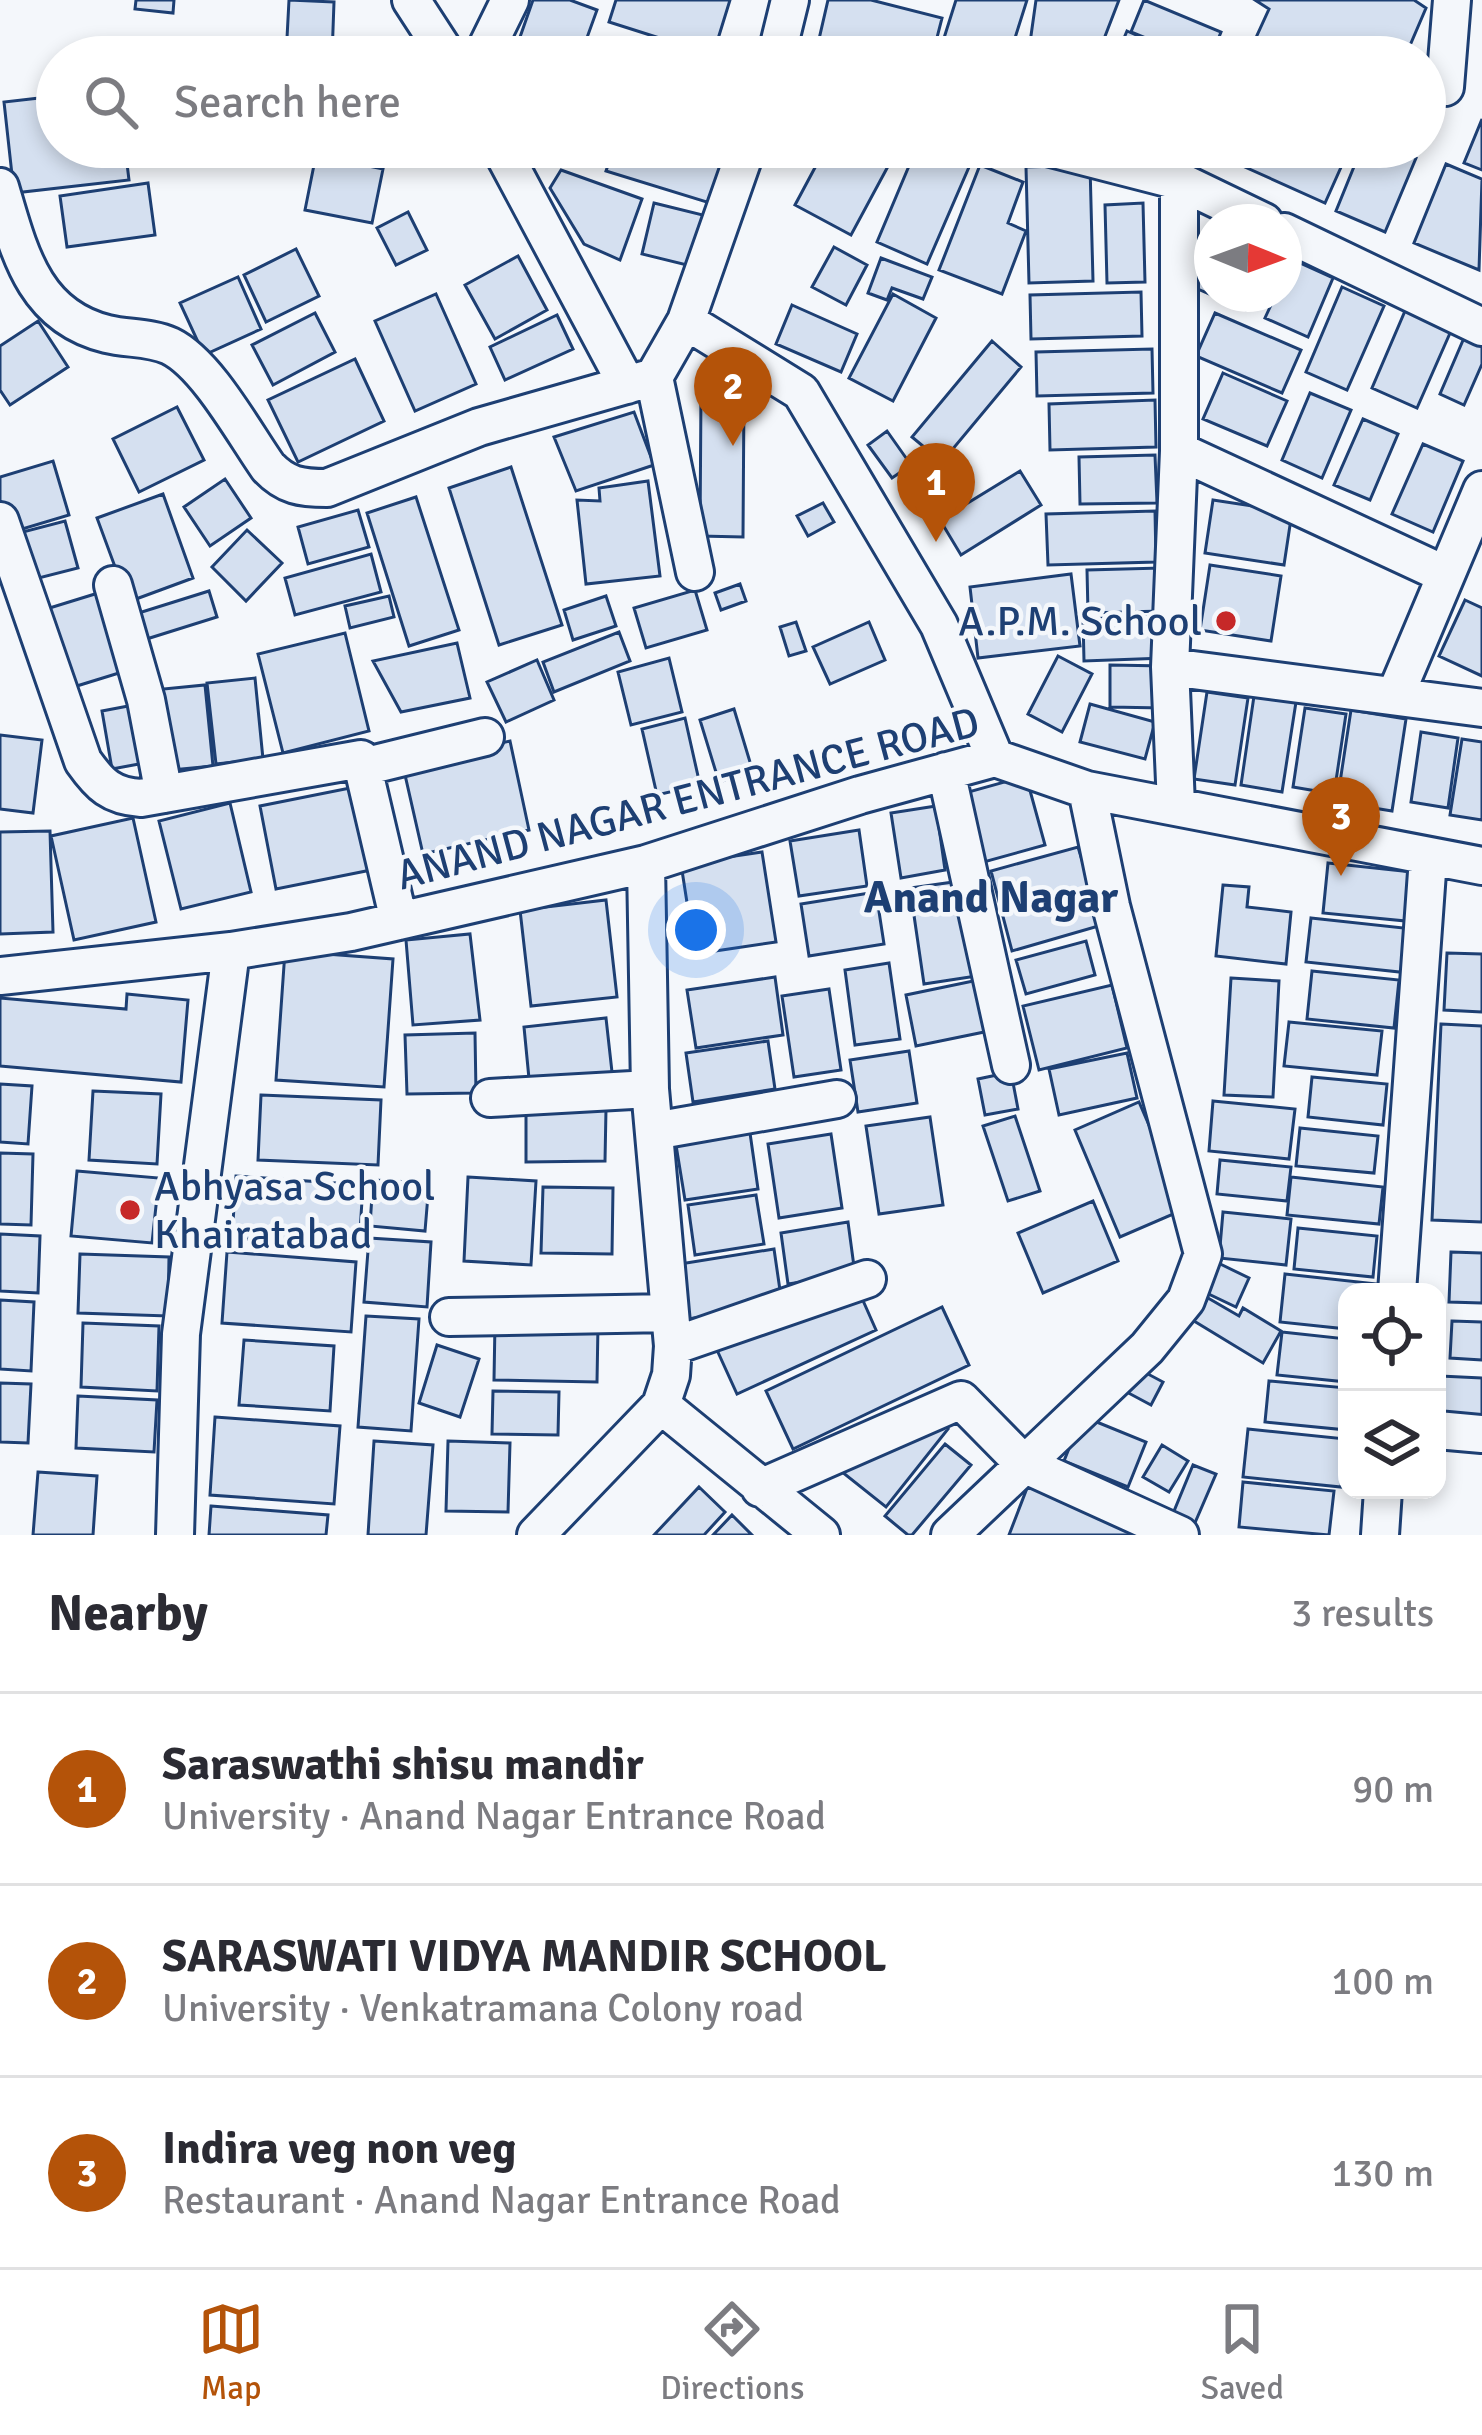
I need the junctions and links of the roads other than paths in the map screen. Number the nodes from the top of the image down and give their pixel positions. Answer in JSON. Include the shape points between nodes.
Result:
{"nodes":[{"id":1,"x":411,"y":0,"type":"edge"},
{"id":2,"x":510,"y":0,"type":"edge"},
{"id":3,"x":790,"y":0,"type":"edge"},
{"id":4,"x":1462,"y":6,"type":"edge"},
{"id":5,"x":434,"y":36,"type":"edge"},
{"id":6,"x":492,"y":36,"type":"edge"},
{"id":7,"x":781,"y":36,"type":"edge"},
{"id":8,"x":1446,"y":77,"type":"edge"},
{"id":9,"x":513,"y":168,"type":"edge"},
{"id":10,"x":740,"y":168,"type":"edge"},
{"id":11,"x":1129,"y":168,"type":"edge"},
{"id":12,"x":1179,"y":181,"type":"junction"},
{"id":13,"x":0,"y":188,"type":"edge"},
{"id":14,"x":1227,"y":204,"type":"edge"},
{"id":15,"x":1302,"y":241,"type":"edge"},
{"id":16,"x":686,"y":321,"type":"junction"},
{"id":17,"x":1482,"y":327,"type":"edge"},
{"id":18,"x":640,"y":381,"type":"junction"},
{"id":19,"x":1180,"y":451,"type":"junction"},
{"id":20,"x":1482,"y":490,"type":"edge"},
{"id":21,"x":0,"y":521,"type":"edge"},
{"id":22,"x":695,"y":572,"type":"dead end"},
{"id":23,"x":1446,"y":575,"type":"junction"},
{"id":24,"x":113,"y":585,"type":"dead end"},
{"id":25,"x":1170,"y":667,"type":"junction"},
{"id":26,"x":1395,"y":697,"type":"junction"},
{"id":27,"x":1482,"y":708,"type":"edge"},
{"id":28,"x":485,"y":737,"type":"dead end"},
{"id":29,"x":995,"y":758,"type":"junction"},
{"id":30,"x":363,"y":767,"type":"junction"},
{"id":31,"x":946,"y":771,"type":"junction"},
{"id":32,"x":1087,"y":790,"type":"junction"},
{"id":33,"x":164,"y":794,"type":"junction"},
{"id":34,"x":1175,"y":805,"type":"junction"},
{"id":35,"x":1428,"y":858,"type":"junction"},
{"id":36,"x":646,"y":864,"type":"junction"},
{"id":37,"x":1482,"y":866,"type":"edge"},
{"id":38,"x":399,"y":921,"type":"junction"},
{"id":39,"x":231,"y":951,"type":"junction"},
{"id":40,"x":0,"y":976,"type":"edge"},
{"id":41,"x":1011,"y":1065,"type":"dead end"},
{"id":42,"x":650,"y":1089,"type":"junction"},
{"id":43,"x":490,"y":1097,"type":"dead end"},
{"id":44,"x":837,"y":1099,"type":"dead end"},
{"id":45,"x":654,"y":1130,"type":"junction"},
{"id":46,"x":867,"y":1279,"type":"dead end"},
{"id":47,"x":1397,"y":1283,"type":"edge"},
{"id":48,"x":449,"y":1317,"type":"dead end"},
{"id":49,"x":671,"y":1329,"type":"junction"},
{"id":50,"x":661,"y":1406,"type":"junction"},
{"id":51,"x":1446,"y":1431,"type":"edge"},
{"id":52,"x":1482,"y":1435,"type":"edge"},
{"id":53,"x":1024,"y":1463,"type":"junction"},
{"id":54,"x":760,"y":1488,"type":"junction"},
{"id":55,"x":1382,"y":1499,"type":"edge"},
{"id":56,"x":956,"y":1534,"type":"edge"},
{"id":57,"x":175,"y":1535,"type":"edge"},
{"id":58,"x":536,"y":1535,"type":"edge"},
{"id":59,"x":821,"y":1535,"type":"edge"},
{"id":60,"x":1180,"y":1535,"type":"edge"},
{"id":61,"x":1380,"y":1535,"type":"edge"}],
"edges":[{"from":1,"to":5,"type":"street"},
{"from":2,"to":6,"type":"street"},
{"from":3,"to":7,"type":"street"},
{"from":4,"to":8,"type":"street"},
{"from":9,"to":18,"type":"street"},
{"from":10,"to":16,"type":"street"},
{"from":11,"to":12,"type":"street"},
{"from":12,"to":14,"type":"street"},
{"from":12,"to":19,"type":"street"},
{"from":13,"to":18,"type":"street","via":[[29,278],[74,324],[170,346],[189,359],[268,467],[300,488],[327,488],[479,428]]},
{"from":15,"to":17,"type":"street"},
{"from":16,"to":18,"type":"street"},
{"from":16,"to":29,"type":"street","via":[[801,392],[939,625]]},
{"from":18,"to":22,"type":"street"},
{"from":19,"to":23,"type":"street"},
{"from":19,"to":25,"type":"street"},
{"from":20,"to":23,"type":"street"},
{"from":21,"to":33,"type":"street","via":[[83,761],[111,794]]},
{"from":23,"to":26,"type":"street"},
{"from":24,"to":33,"type":"street"},
{"from":25,"to":26,"type":"street"},
{"from":25,"to":34,"type":"street"},
{"from":26,"to":27,"type":"street"},
{"from":28,"to":30,"type":"street"},
{"from":29,"to":31,"type":"street","name":"ANAND NAGAR ENTRANCE ROAD"},
{"from":29,"to":32,"type":"street","name":"ANAND NAGAR ENTRANCE ROAD"},
{"from":30,"to":33,"type":"street","via":[[361,759]]},
{"from":30,"to":38,"type":"street"},
{"from":31,"to":36,"type":"street","name":"ANAND NAGAR ENTRANCE ROAD"},
{"from":31,"to":41,"type":"street"},
{"from":32,"to":34,"type":"street","name":"ANAND NAGAR ENTRANCE ROAD"},
{"from":32,"to":53,"type":"street","via":[[1203,1254],[1186,1300],[1147,1348]]},
{"from":34,"to":35,"type":"street","name":"ANAND NAGAR ENTRANCE ROAD"},
{"from":35,"to":37,"type":"street","name":"ANAND NAGAR ENTRANCE ROAD"},
{"from":35,"to":47,"type":"street"},
{"from":36,"to":38,"type":"street","name":"ANAND NAGAR ENTRANCE ROAD"},
{"from":36,"to":42,"type":"street"},
{"from":38,"to":39,"type":"street","name":"ANAND NAGAR ENTRANCE ROAD"},
{"from":39,"to":40,"type":"street","name":"ANAND NAGAR ENTRANCE ROAD"},
{"from":39,"to":57,"type":"street","via":[[181,1334]]},
{"from":42,"to":43,"type":"street"},
{"from":42,"to":45,"type":"street"},
{"from":44,"to":45,"type":"street"},
{"from":45,"to":49,"type":"street"},
{"from":46,"to":49,"type":"street"},
{"from":48,"to":49,"type":"street"},
{"from":49,"to":50,"type":"street"},
{"from":50,"to":54,"type":"street"},
{"from":50,"to":58,"type":"street"},
{"from":51,"to":52,"type":"street"},
{"from":53,"to":54,"type":"street","via":[[962,1400]]},
{"from":53,"to":56,"type":"street"},
{"from":53,"to":60,"type":"street"},
{"from":54,"to":59,"type":"street"},
{"from":55,"to":61,"type":"street"}]}
